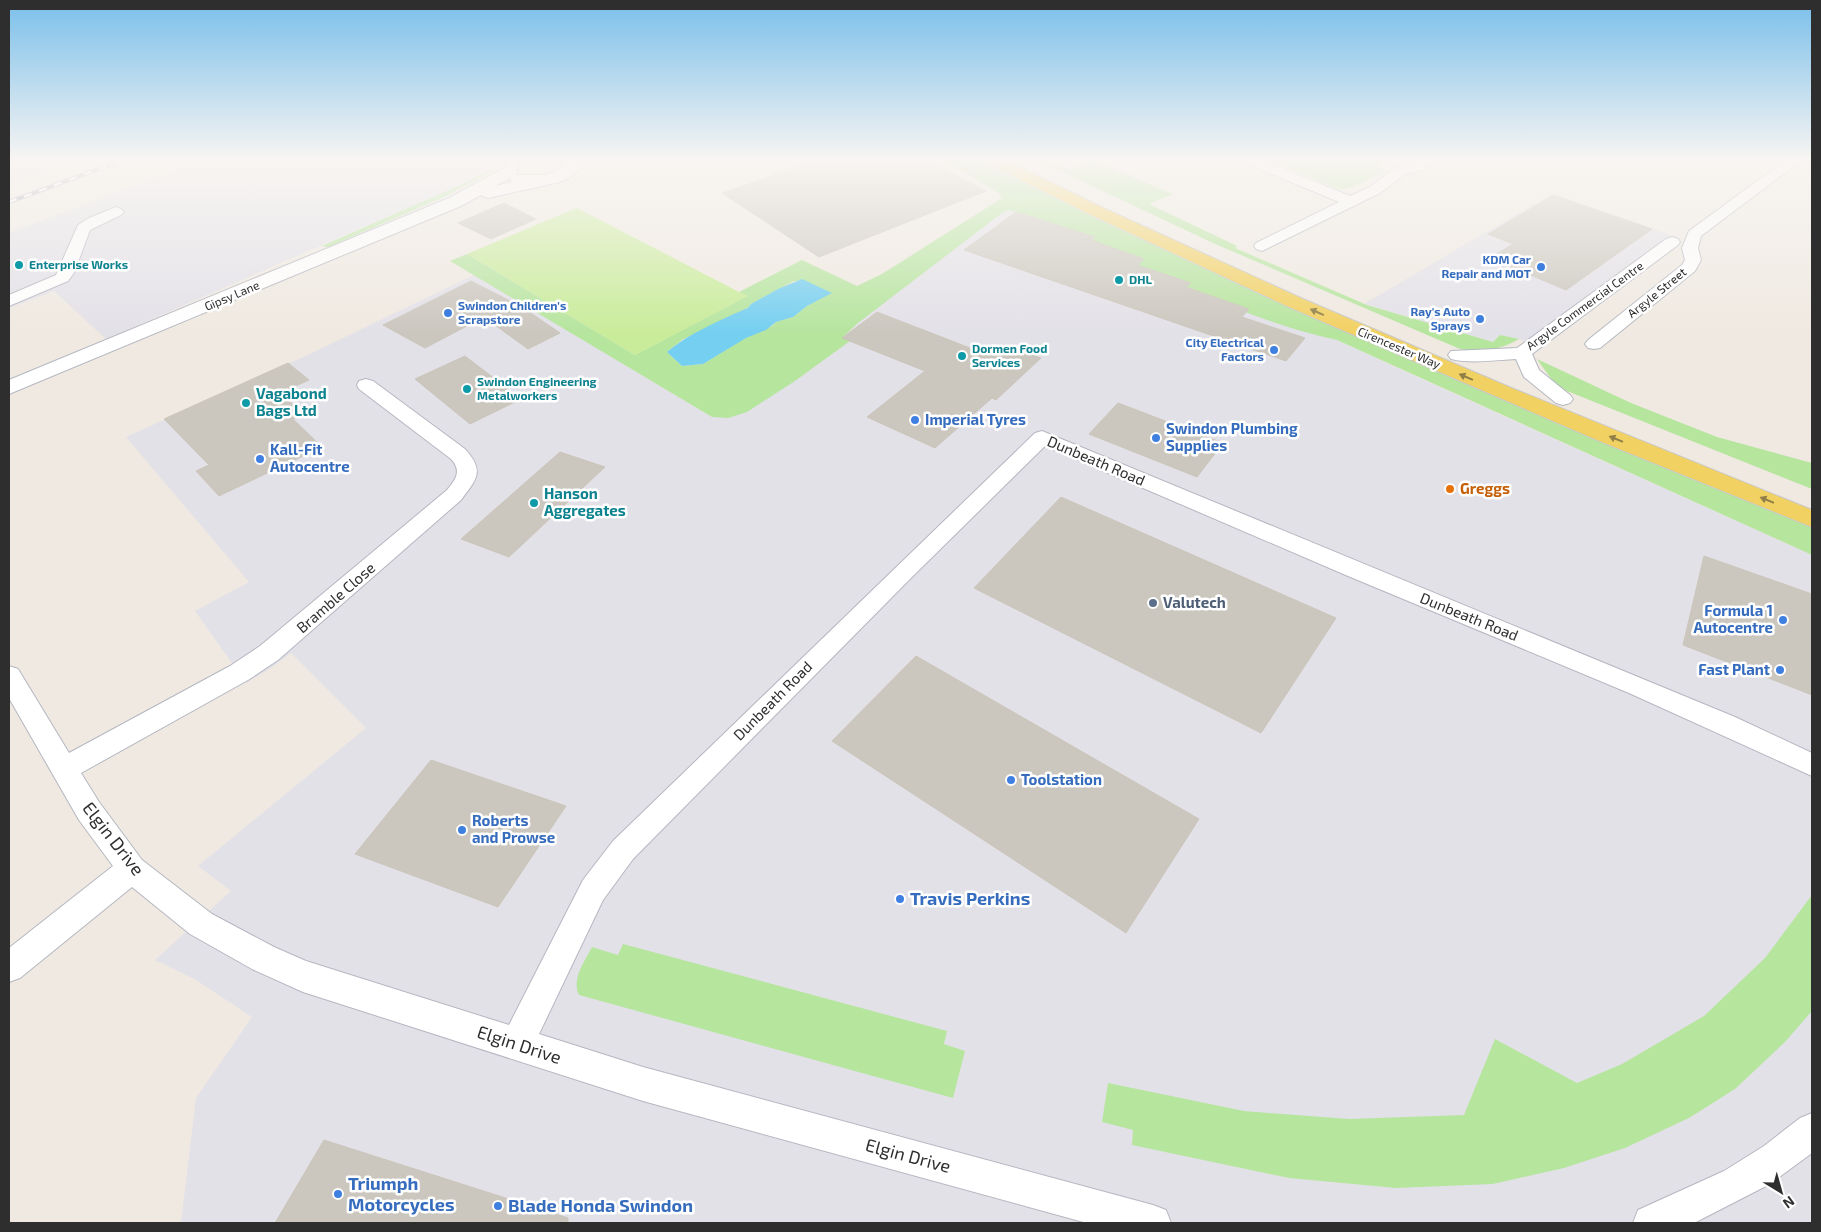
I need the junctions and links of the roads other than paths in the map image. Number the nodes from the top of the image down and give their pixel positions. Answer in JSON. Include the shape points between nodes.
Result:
{"nodes":[{"id":1,"x":103,"y":217,"type":"edge"},
{"id":2,"x":418,"y":217,"type":"edge"},
{"id":3,"x":1109,"y":217,"type":"edge"},
{"id":4,"x":1141,"y":217,"type":"edge"},
{"id":5,"x":1320,"y":217,"type":"edge"},
{"id":6,"x":1717,"y":217,"type":"edge"},
{"id":7,"x":1672,"y":242,"type":"dead end"},
{"id":8,"x":1262,"y":246,"type":"dead end"},
{"id":9,"x":9,"y":301,"type":"edge"},
{"id":10,"x":1594,"y":344,"type":"dead end"},
{"id":11,"x":1522,"y":353,"type":"junction"},
{"id":12,"x":1457,"y":355,"type":"junction"},
{"id":13,"x":366,"y":385,"type":"dead end"},
{"id":14,"x":9,"y":388,"type":"edge"},
{"id":15,"x":1563,"y":399,"type":"junction"},
{"id":16,"x":1812,"y":498,"type":"edge"},
{"id":17,"x":1812,"y":519,"type":"edge"},
{"id":18,"x":9,"y":676,"type":"edge"},
{"id":19,"x":1812,"y":765,"type":"edge"},
{"id":20,"x":64,"y":768,"type":"junction"},
{"id":21,"x":132,"y":869,"type":"junction"},
{"id":22,"x":9,"y":967,"type":"edge"},
{"id":23,"x":517,"y":1044,"type":"junction"},
{"id":24,"x":1812,"y":1130,"type":"edge"},
{"id":25,"x":1153,"y":1223,"type":"edge"},
{"id":26,"x":1651,"y":1223,"type":"edge"}],
"edges":[{"from":1,"to":9,"type":"street","via":[[83,228],[62,278]]},
{"from":2,"to":14,"type":"main road","name":"Gipsy Lane"},
{"from":17,"to":3,"type":"main road","name":"Cirencester Way","one_way":true,"via":[[1343,324]]},
{"from":4,"to":12,"type":"main road","name":"Cirencester Way"},
{"from":5,"to":8,"type":"street"},
{"from":6,"to":10,"type":"street","name":"Argyle Street","via":[[1694,234],[1690,248],[1693,260],[1689,268]]},
{"from":7,"to":11,"type":"street","name":"Argyle Commercial Centre"},
{"from":11,"to":12,"type":"street","name":"Argyle Commercial Centre"},
{"from":11,"to":15,"type":"street","name":"Argyle Commercial Centre","via":[[1531,373]]},
{"from":12,"to":15,"type":"main road","name":"Cirencester Way"},
{"from":13,"to":20,"type":"street","name":"Bramble Close","via":[[463,458],[469,468],[467,479],[447,501],[269,653],[239,673]]},
{"from":15,"to":16,"type":"main road","name":"Cirencester Way"},
{"from":18,"to":20,"type":"street","name":"Elgin Drive"},
{"from":19,"to":23,"type":"street","name":"Dunbeath Road","via":[[1610,675],[1042,437],[622,850],[593,890]]},
{"from":20,"to":21,"type":"street","name":"Elgin Drive","via":[[89,812]]},
{"from":21,"to":22,"type":"street"},
{"from":21,"to":23,"type":"street","name":"Elgin Drive","via":[[200,924],[263,958],[303,976]]},
{"from":23,"to":25,"type":"street","name":"Elgin Drive","via":[[643,1084]]},
{"from":24,"to":26,"type":"street","via":[[1754,1173],[1703,1201]]}]}
